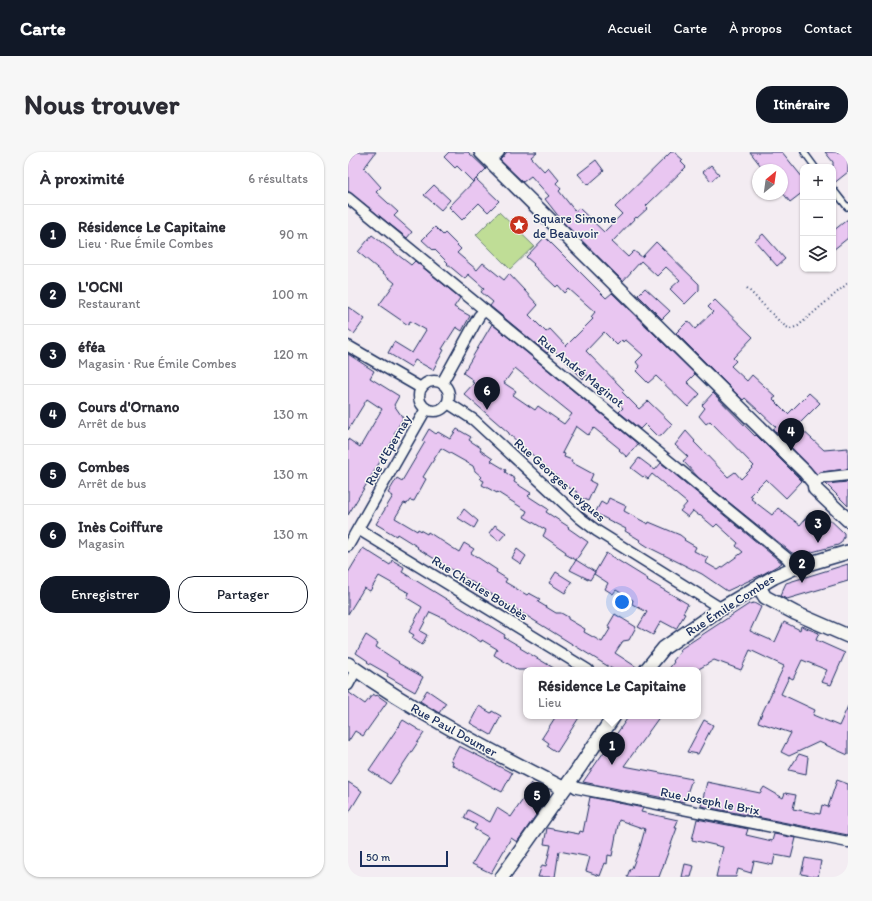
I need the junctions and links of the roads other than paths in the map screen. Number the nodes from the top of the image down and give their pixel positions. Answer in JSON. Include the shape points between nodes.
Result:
{"nodes":[{"id":1,"x":804,"y":152,"type":"edge"},
{"id":2,"x":490,"y":155,"type":"edge"},
{"id":3,"x":814,"y":164,"type":"edge"},
{"id":4,"x":836,"y":193,"type":"edge"},
{"id":5,"x":348,"y":198,"type":"edge"},
{"id":6,"x":848,"y":206,"type":"edge"},
{"id":7,"x":485,"y":310,"type":"junction"},
{"id":8,"x":348,"y":346,"type":"edge"},
{"id":9,"x":442,"y":383,"type":"junction"},
{"id":10,"x":421,"y":388,"type":"junction"},
{"id":11,"x":448,"y":403,"type":"junction"},
{"id":12,"x":426,"y":409,"type":"junction"},
{"id":13,"x":848,"y":476,"type":"edge"},
{"id":14,"x":814,"y":483,"type":"junction"},
{"id":15,"x":848,"y":520,"type":"edge"},
{"id":16,"x":358,"y":529,"type":"junction"},
{"id":17,"x":348,"y":546,"type":"edge"},
{"id":18,"x":848,"y":552,"type":"edge"},
{"id":19,"x":794,"y":568,"type":"junction"},
{"id":20,"x":759,"y":587,"type":"junction"},
{"id":21,"x":720,"y":609,"type":"junction"},
{"id":22,"x":848,"y":636,"type":"edge"},
{"id":23,"x":352,"y":667,"type":"edge"},
{"id":24,"x":583,"y":667,"type":"edge"},
{"id":25,"x":648,"y":667,"type":"edge"},
{"id":26,"x":348,"y":685,"type":"edge"},
{"id":27,"x":612,"y":719,"type":"edge"},
{"id":28,"x":566,"y":786,"type":"junction"},
{"id":29,"x":848,"y":842,"type":"edge"},
{"id":30,"x":502,"y":877,"type":"edge"}],
"edges":[{"from":1,"to":3,"type":"lane"},
{"from":2,"to":14,"type":"street","via":[[806,472]]},
{"from":4,"to":6,"type":"lane"},
{"from":5,"to":7,"type":"street","name":"Rue André Maginot"},
{"from":7,"to":9,"type":"street","via":[[479,316]]},
{"from":7,"to":19,"type":"street","name":"Rue André Maginot","via":[[787,558]]},
{"from":8,"to":10,"type":"street"},
{"from":9,"to":10,"type":"street","via":[[432,381]]},
{"from":9,"to":11,"type":"street","via":[[448,390]]},
{"from":10,"to":12,"type":"street","via":[[419,397]]},
{"from":11,"to":12,"type":"street","via":[[441,410]]},
{"from":11,"to":21,"type":"street","name":"Rue Georges Leygues","via":[[474,420],[597,531]]},
{"from":12,"to":16,"type":"street","name":"Rue d'Epernay"},
{"from":13,"to":14,"type":"street","via":[[822,478]]},
{"from":14,"to":15,"type":"street","via":[[815,489]]},
{"from":16,"to":17,"type":"street","name":"Rue d'Epernay"},
{"from":16,"to":24,"type":"street","name":"Rue Charles Boubès"},
{"from":18,"to":19,"type":"street","name":"Rue Émile Combes"},
{"from":19,"to":20,"type":"street","name":"Rue Émile Combes"},
{"from":20,"to":21,"type":"street","name":"Rue Émile Combes"},
{"from":20,"to":22,"type":"street","via":[[765,597]]},
{"from":21,"to":25,"type":"street","name":"Rue Émile Combes","via":[[664,648]]},
{"from":23,"to":26,"type":"street"},
{"from":23,"to":28,"type":"street","name":"Rue Paul Doumer","via":[[440,724]]},
{"from":27,"to":28,"type":"street"},
{"from":28,"to":29,"type":"street","name":"Rue Joseph le Brix"},
{"from":28,"to":30,"type":"street"}]}
